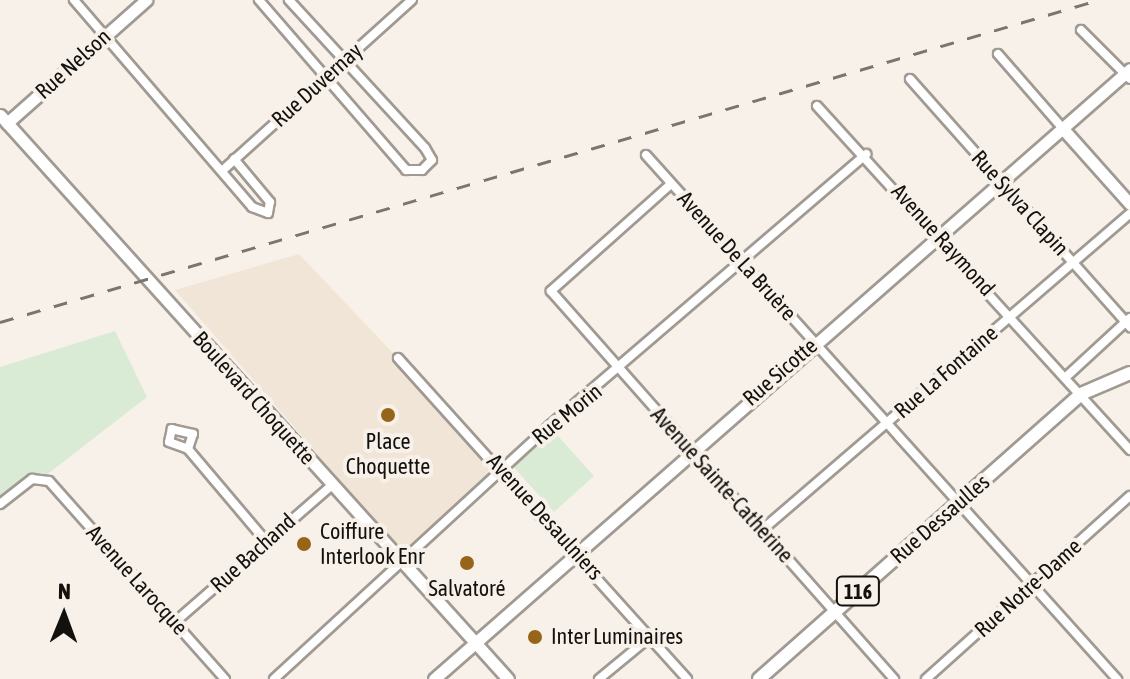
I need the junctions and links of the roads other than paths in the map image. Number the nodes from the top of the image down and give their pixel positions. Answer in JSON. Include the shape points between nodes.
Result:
{"nodes":[{"id":1,"x":74,"y":0,"type":"edge"},
{"id":2,"x":146,"y":0,"type":"edge"},
{"id":3,"x":259,"y":0,"type":"edge"},
{"id":4,"x":289,"y":0,"type":"edge"},
{"id":5,"x":412,"y":0,"type":"edge"},
{"id":6,"x":1081,"y":30,"type":"dead end"},
{"id":7,"x":106,"y":35,"type":"junction"},
{"id":8,"x":998,"y":54,"type":"dead end"},
{"id":9,"x":342,"y":61,"type":"junction"},
{"id":10,"x":1128,"y":74,"type":"edge"},
{"id":11,"x":326,"y":78,"type":"junction"},
{"id":12,"x":910,"y":79,"type":"dead end"},
{"id":13,"x":817,"y":106,"type":"dead end"},
{"id":14,"x":2,"y":122,"type":"edge"},
{"id":15,"x":1064,"y":130,"type":"junction"},
{"id":16,"x":866,"y":154,"type":"junction"},
{"id":17,"x":646,"y":155,"type":"dead end"},
{"id":18,"x":234,"y":159,"type":"junction"},
{"id":19,"x":223,"y":170,"type":"junction"},
{"id":20,"x":1002,"y":183,"type":"junction"},
{"id":21,"x":671,"y":184,"type":"junction"},
{"id":22,"x":1130,"y":204,"type":"edge"},
{"id":23,"x":1130,"y":214,"type":"edge"},
{"id":24,"x":940,"y":237,"type":"junction"},
{"id":25,"x":743,"y":263,"type":"junction"},
{"id":26,"x":1073,"y":263,"type":"junction"},
{"id":27,"x":1011,"y":316,"type":"junction"},
{"id":28,"x":1129,"y":322,"type":"edge"},
{"id":29,"x":814,"y":342,"type":"junction"},
{"id":30,"x":398,"y":358,"type":"dead end"},
{"id":31,"x":621,"y":371,"type":"junction"},
{"id":32,"x":1130,"y":373,"type":"edge"},
{"id":33,"x":1066,"y":377,"type":"junction"},
{"id":34,"x":1081,"y":394,"type":"junction"},
{"id":35,"x":884,"y":425,"type":"junction"},
{"id":36,"x":188,"y":449,"type":"dead end"},
{"id":37,"x":1130,"y":450,"type":"edge"},
{"id":38,"x":690,"y":451,"type":"junction"},
{"id":39,"x":502,"y":468,"type":"junction"},
{"id":40,"x":332,"y":485,"type":"junction"},
{"id":41,"x":1130,"y":496,"type":"edge"},
{"id":42,"x":958,"y":503,"type":"junction"},
{"id":43,"x":0,"y":504,"type":"edge"},
{"id":44,"x":762,"y":530,"type":"junction"},
{"id":45,"x":265,"y":540,"type":"junction"},
{"id":46,"x":576,"y":553,"type":"junction"},
{"id":47,"x":402,"y":563,"type":"junction"},
{"id":48,"x":1032,"y":584,"type":"junction"},
{"id":49,"x":834,"y":613,"type":"junction"},
{"id":50,"x":175,"y":622,"type":"junction"},
{"id":51,"x":650,"y":637,"type":"junction"},
{"id":52,"x":477,"y":642,"type":"junction"},
{"id":53,"x":225,"y":679,"type":"edge"},
{"id":54,"x":274,"y":679,"type":"edge"},
{"id":55,"x":434,"y":679,"type":"edge"},
{"id":56,"x":508,"y":679,"type":"edge"},
{"id":57,"x":599,"y":679,"type":"edge"},
{"id":58,"x":687,"y":679,"type":"edge"},
{"id":59,"x":759,"y":679,"type":"edge"},
{"id":60,"x":894,"y":679,"type":"edge"},
{"id":61,"x":926,"y":679,"type":"edge"},
{"id":62,"x":1117,"y":679,"type":"edge"}],
"edges":[{"from":1,"to":7,"type":"street"},
{"from":2,"to":7,"type":"street","name":"Rue Nelson"},
{"from":3,"to":11,"type":"street"},
{"from":4,"to":9,"type":"street"},
{"from":5,"to":9,"type":"street","name":"Rue Duvernay"},
{"from":6,"to":10,"type":"street"},
{"from":7,"to":14,"type":"street","name":"Rue Nelson"},
{"from":7,"to":19,"type":"street"},
{"from":8,"to":15,"type":"street"},
{"from":9,"to":11,"type":"street","name":"Rue Duvernay"},
{"from":9,"to":11,"type":"street","via":[[432,160],[422,170],[406,170]]},
{"from":10,"to":15,"type":"street","name":"Rue Sicotte"},
{"from":11,"to":18,"type":"street","name":"Rue Duvernay"},
{"from":12,"to":20,"type":"street","name":"Rue Sylva Clapin"},
{"from":13,"to":16,"type":"street","name":"Avenue Raymond"},
{"from":14,"to":40,"type":"street","name":"Boulevard Choquette"},
{"from":15,"to":20,"type":"street","name":"Rue Sicotte"},
{"from":15,"to":22,"type":"street"},
{"from":16,"to":24,"type":"street","name":"Avenue Raymond"},
{"from":16,"to":25,"type":"street","name":"Rue Morin"},
{"from":17,"to":21,"type":"street","name":"Avenue De La Bruère"},
{"from":18,"to":19,"type":"street","name":"Rue Duvernay"},
{"from":18,"to":19,"type":"street","via":[[270,202],[268,213],[252,207]]},
{"from":20,"to":24,"type":"street","name":"Rue Sicotte"},
{"from":20,"to":26,"type":"street","name":"Rue Sylva Clapin"},
{"from":21,"to":25,"type":"street","name":"Avenue De La Bruère"},
{"from":21,"to":31,"type":"street","name":"Avenue Sainte-Catherine","via":[[551,291]]},
{"from":23,"to":26,"type":"street","name":"Rue La Fontaine"},
{"from":24,"to":27,"type":"street","name":"Avenue Raymond"},
{"from":24,"to":29,"type":"street","name":"Rue Sicotte"},
{"from":25,"to":29,"type":"street","name":"Avenue De La Bruère"},
{"from":25,"to":31,"type":"street","name":"Rue Morin"},
{"from":26,"to":27,"type":"street","name":"Rue La Fontaine"},
{"from":26,"to":28,"type":"street","name":"Rue Sylva Clapin"},
{"from":27,"to":33,"type":"street","name":"Avenue Raymond"},
{"from":27,"to":35,"type":"street","name":"Rue La Fontaine"},
{"from":28,"to":33,"type":"street"},
{"from":29,"to":35,"type":"street","name":"Avenue De La Bruère"},
{"from":29,"to":38,"type":"street","name":"Rue Sicotte"},
{"from":30,"to":39,"type":"street","name":"Avenue Desaulniers"},
{"from":31,"to":38,"type":"street","name":"Avenue Sainte-Catherine"},
{"from":31,"to":39,"type":"street","name":"Rue Morin"},
{"from":32,"to":34,"type":"main road","name":"Rue Dessaulles","number":"116"},
{"from":33,"to":34,"type":"street","name":"Avenue Raymond"},
{"from":34,"to":37,"type":"street","name":"Avenue Raymond"},
{"from":34,"to":42,"type":"main road","name":"Rue Dessaulles","number":"116"},
{"from":35,"to":42,"type":"street","name":"Avenue De La Bruère"},
{"from":35,"to":44,"type":"street","name":"Rue La Fontaine"},
{"from":36,"to":45,"type":"street"},
{"from":38,"to":44,"type":"street","name":"Avenue Sainte-Catherine"},
{"from":38,"to":46,"type":"street","name":"Rue Sicotte"},
{"from":39,"to":46,"type":"street","name":"Avenue Desaulniers"},
{"from":39,"to":47,"type":"street","name":"Rue Morin"},
{"from":40,"to":45,"type":"street","name":"Rue Bachand"},
{"from":40,"to":47,"type":"street","name":"Boulevard Choquette"},
{"from":41,"to":48,"type":"street","name":"Rue Notre-Dame"},
{"from":42,"to":48,"type":"street","name":"Avenue De La Bruère"},
{"from":42,"to":49,"type":"main road","name":"Rue Dessaulles","number":"116"},
{"from":43,"to":50,"type":"street","name":"Avenue Larocque","via":[[32,479],[49,481]]},
{"from":44,"to":49,"type":"street","name":"Avenue Sainte-Catherine"},
{"from":45,"to":50,"type":"street","name":"Rue Bachand"},
{"from":46,"to":51,"type":"street","name":"Avenue Desaulniers"},
{"from":46,"to":52,"type":"street","name":"Rue Sicotte"},
{"from":47,"to":52,"type":"street","name":"Boulevard Choquette"},
{"from":47,"to":54,"type":"street","name":"Rue Morin"},
{"from":48,"to":61,"type":"street","name":"Rue Notre-Dame"},
{"from":48,"to":62,"type":"street","name":"Avenue De La Bruère"},
{"from":49,"to":59,"type":"main road","name":"Rue Dessaulles","number":"116"},
{"from":49,"to":60,"type":"street","name":"Avenue Sainte-Catherine"},
{"from":50,"to":53,"type":"street","name":"Avenue Larocque"},
{"from":51,"to":57,"type":"street"},
{"from":51,"to":58,"type":"street","name":"Avenue Desaulniers"},
{"from":52,"to":55,"type":"street","name":"Rue Sicotte"},
{"from":52,"to":56,"type":"street","name":"Boulevard Choquette"}]}
